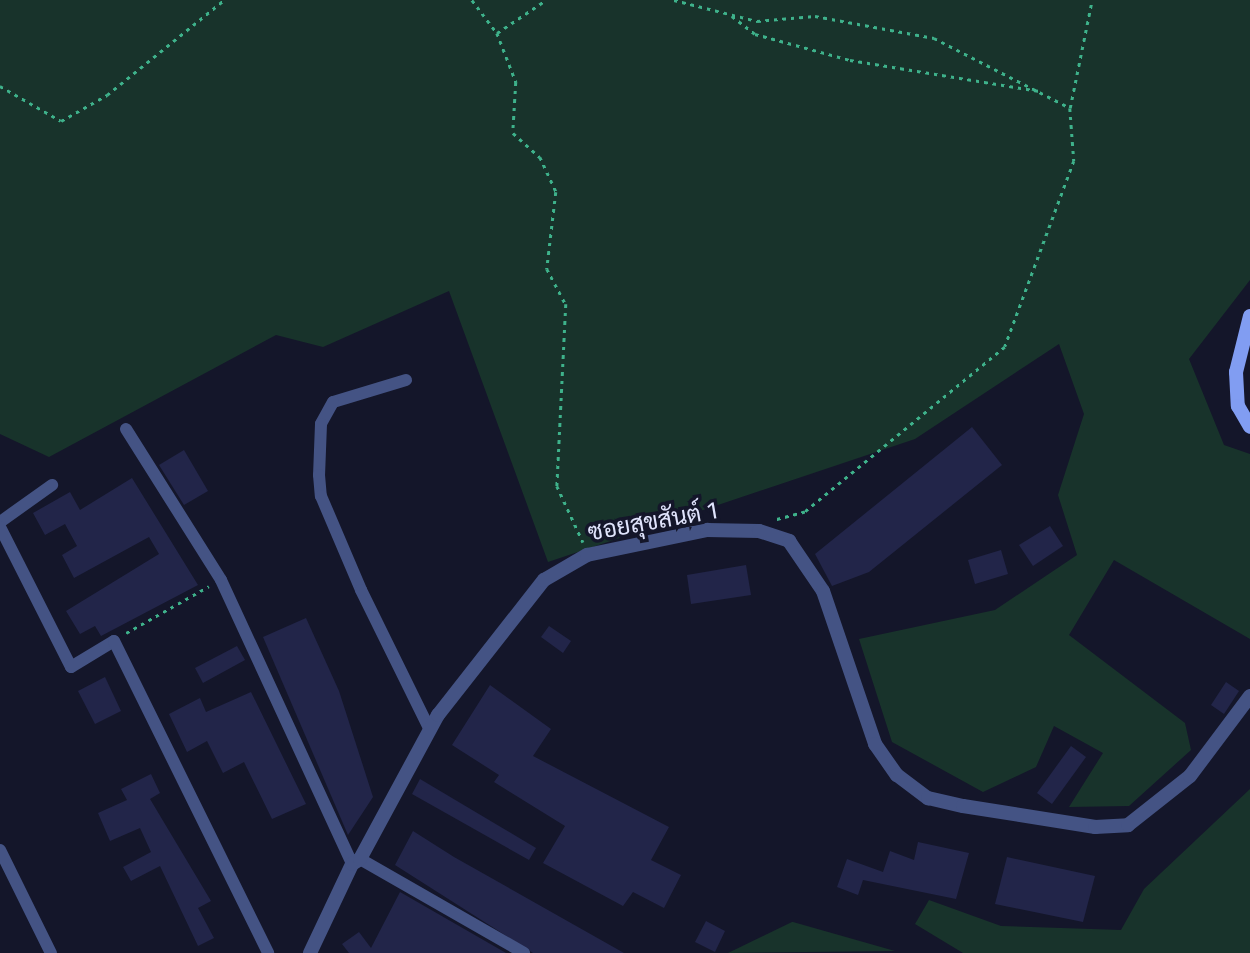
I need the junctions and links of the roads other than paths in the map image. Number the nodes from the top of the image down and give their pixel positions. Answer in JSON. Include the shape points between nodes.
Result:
{"nodes":[{"id":1,"x":1250,"y":316,"type":"edge"},
{"id":2,"x":406,"y":380,"type":"dead end"},
{"id":3,"x":1250,"y":427,"type":"edge"},
{"id":4,"x":126,"y":429,"type":"dead end"},
{"id":5,"x":52,"y":485,"type":"dead end"},
{"id":6,"x":0,"y":525,"type":"edge"},
{"id":7,"x":1250,"y":696,"type":"edge"},
{"id":8,"x":430,"y":730,"type":"junction"},
{"id":9,"x":0,"y":850,"type":"edge"},
{"id":10,"x":356,"y":862,"type":"junction"},
{"id":11,"x":51,"y":953,"type":"edge"},
{"id":12,"x":268,"y":953,"type":"edge"},
{"id":13,"x":310,"y":953,"type":"edge"},
{"id":14,"x":524,"y":953,"type":"edge"}],
"edges":[{"from":1,"to":3,"type":"main road","via":[[1236,372],[1238,406]]},
{"from":2,"to":8,"type":"street","via":[[333,402],[321,424],[319,475],[321,496],[361,590]]},
{"from":4,"to":10,"type":"street","via":[[221,580]]},
{"from":5,"to":6,"type":"street"},
{"from":6,"to":12,"type":"street","via":[[71,667],[114,641]]},
{"from":7,"to":8,"type":"street","name":"ซอยสุขสันต์ 1","via":[[1190,776],[1128,825],[1095,827],[928,798],[897,775],[876,744],[823,592],[798,548],[759,531],[707,530],[587,555],[535,590]]},
{"from":8,"to":10,"type":"street","name":"ซอยสุขสันต์ 1"},
{"from":9,"to":11,"type":"street"},
{"from":10,"to":13,"type":"street","name":"ซอยสุขสันต์ 1"},
{"from":10,"to":14,"type":"street"}]}
